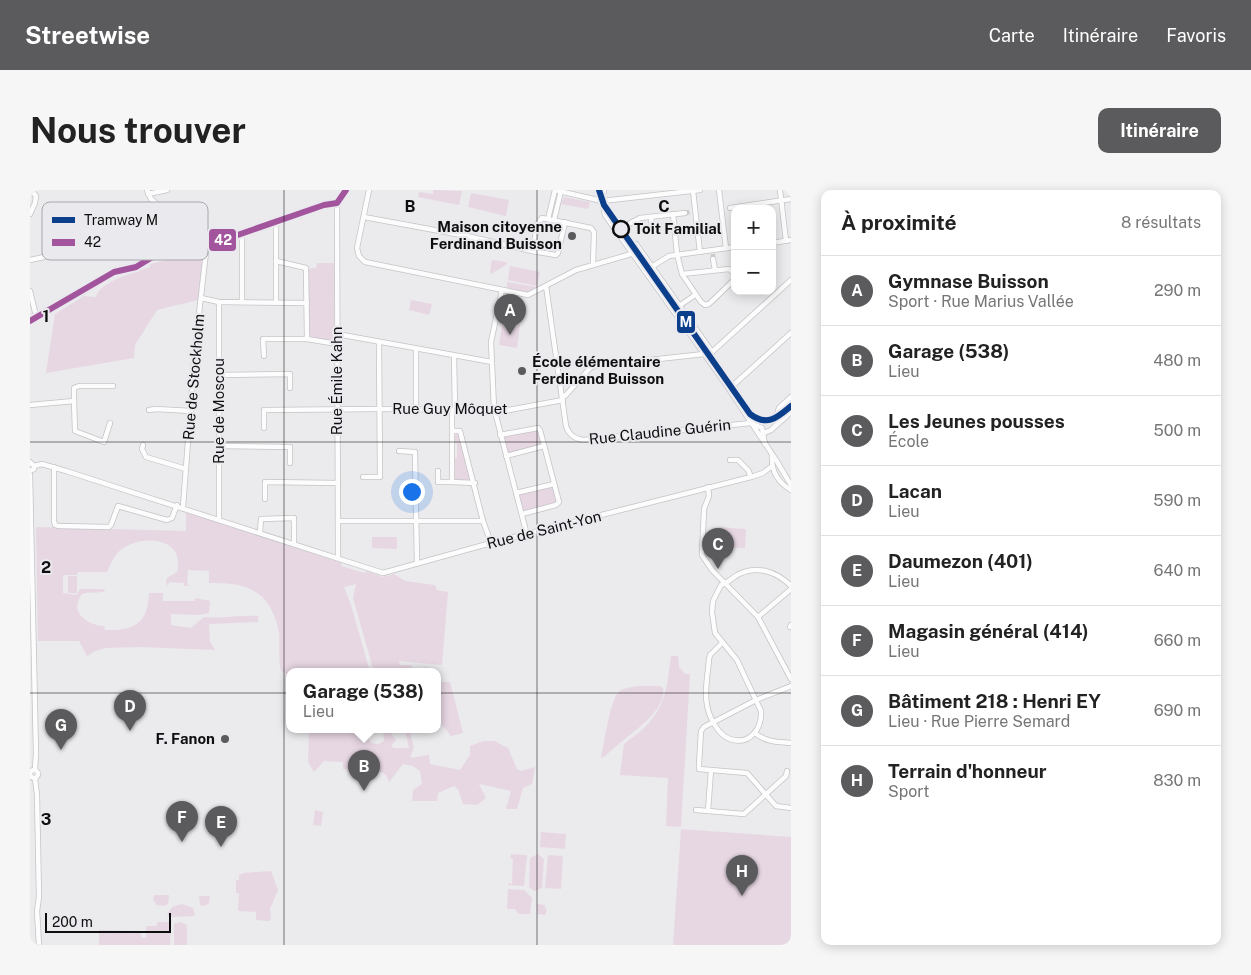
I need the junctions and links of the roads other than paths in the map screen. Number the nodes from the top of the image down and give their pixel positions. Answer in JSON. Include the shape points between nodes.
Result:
{"nodes":[{"id":1,"x":32,"y":190,"type":"edge"},
{"id":2,"x":167,"y":190,"type":"edge"},
{"id":3,"x":346,"y":190,"type":"edge"},
{"id":4,"x":369,"y":190,"type":"edge"},
{"id":5,"x":555,"y":190,"type":"edge"},
{"id":6,"x":604,"y":190,"type":"edge"},
{"id":7,"x":700,"y":190,"type":"edge"},
{"id":8,"x":719,"y":190,"type":"edge"},
{"id":9,"x":780,"y":190,"type":"edge"},
{"id":10,"x":561,"y":191,"type":"junction"},
{"id":11,"x":675,"y":191,"type":"edge"},
{"id":12,"x":693,"y":191,"type":"edge"},
{"id":13,"x":147,"y":192,"type":"edge"},
{"id":14,"x":791,"y":200,"type":"edge"},
{"id":15,"x":602,"y":201,"type":"junction"},
{"id":16,"x":781,"y":201,"type":"junction"},
{"id":17,"x":155,"y":202,"type":"edge"},
{"id":18,"x":337,"y":203,"type":"junction"},
{"id":19,"x":759,"y":205,"type":"edge"},
{"id":20,"x":726,"y":208,"type":"junction"},
{"id":21,"x":731,"y":208,"type":"edge"},
{"id":22,"x":690,"y":212,"type":"junction"},
{"id":23,"x":30,"y":214,"type":"edge"},
{"id":24,"x":674,"y":214,"type":"junction"},
{"id":25,"x":364,"y":217,"type":"junction"},
{"id":26,"x":651,"y":217,"type":"junction"},
{"id":27,"x":548,"y":219,"type":"junction"},
{"id":28,"x":554,"y":220,"type":"junction"},
{"id":29,"x":276,"y":222,"type":"junction"},
{"id":30,"x":565,"y":222,"type":"junction"},
{"id":31,"x":627,"y":225,"type":"dead end"},
{"id":32,"x":652,"y":228,"type":"dead end"},
{"id":33,"x":242,"y":233,"type":"junction"},
{"id":34,"x":789,"y":240,"type":"edge"},
{"id":35,"x":776,"y":242,"type":"edge"},
{"id":36,"x":636,"y":244,"type":"dead end"},
{"id":37,"x":208,"y":246,"type":"edge"},
{"id":38,"x":731,"y":247,"type":"edge"},
{"id":39,"x":726,"y":248,"type":"junction"},
{"id":40,"x":532,"y":251,"type":"junction"},
{"id":41,"x":700,"y":252,"type":"junction"},
{"id":42,"x":631,"y":254,"type":"junction"},
{"id":43,"x":677,"y":254,"type":"junction"},
{"id":44,"x":713,"y":254,"type":"junction"},
{"id":45,"x":147,"y":260,"type":"edge"},
{"id":46,"x":205,"y":260,"type":"edge"},
{"id":47,"x":276,"y":261,"type":"junction"},
{"id":48,"x":593,"y":265,"type":"junction"},
{"id":49,"x":652,"y":267,"type":"junction"},
{"id":50,"x":715,"y":270,"type":"junction"},
{"id":51,"x":731,"y":270,"type":"edge"},
{"id":52,"x":645,"y":271,"type":"junction"},
{"id":53,"x":682,"y":274,"type":"junction"},
{"id":54,"x":791,"y":280,"type":"edge"},
{"id":55,"x":731,"y":283,"type":"edge"},
{"id":56,"x":546,"y":286,"type":"junction"},
{"id":57,"x":30,"y":290,"type":"edge"},
{"id":58,"x":502,"y":290,"type":"junction"},
{"id":59,"x":695,"y":294,"type":"junction"},
{"id":60,"x":201,"y":298,"type":"junction"},
{"id":61,"x":219,"y":302,"type":"junction"},
{"id":62,"x":242,"y":302,"type":"junction"},
{"id":63,"x":276,"y":302,"type":"junction"},
{"id":64,"x":307,"y":303,"type":"junction"},
{"id":65,"x":679,"y":306,"type":"junction"},
{"id":66,"x":31,"y":322,"type":"edge"},
{"id":67,"x":791,"y":333,"type":"edge"},
{"id":68,"x":337,"y":334,"type":"junction"},
{"id":69,"x":307,"y":339,"type":"junction"},
{"id":70,"x":379,"y":342,"type":"junction"},
{"id":71,"x":337,"y":344,"type":"junction"},
{"id":72,"x":416,"y":349,"type":"junction"},
{"id":73,"x":712,"y":352,"type":"junction"},
{"id":74,"x":704,"y":354,"type":"junction"},
{"id":75,"x":264,"y":356,"type":"dead end"},
{"id":76,"x":454,"y":356,"type":"junction"},
{"id":77,"x":492,"y":362,"type":"junction"},
{"id":78,"x":219,"y":375,"type":"junction"},
{"id":79,"x":113,"y":386,"type":"dead end"},
{"id":80,"x":290,"y":388,"type":"dead end"},
{"id":81,"x":729,"y":389,"type":"junction"},
{"id":82,"x":791,"y":397,"type":"edge"},
{"id":83,"x":562,"y":398,"type":"junction"},
{"id":84,"x":74,"y":401,"type":"junction"},
{"id":85,"x":30,"y":405,"type":"edge"},
{"id":86,"x":379,"y":409,"type":"junction"},
{"id":87,"x":416,"y":409,"type":"junction"},
{"id":88,"x":148,"y":410,"type":"dead end"},
{"id":89,"x":337,"y":410,"type":"junction"},
{"id":90,"x":454,"y":410,"type":"junction"},
{"id":91,"x":191,"y":411,"type":"junction"},
{"id":92,"x":495,"y":412,"type":"junction"},
{"id":93,"x":791,"y":412,"type":"edge"},
{"id":94,"x":784,"y":418,"type":"junction"},
{"id":95,"x":110,"y":423,"type":"dead end"},
{"id":96,"x":751,"y":423,"type":"junction"},
{"id":97,"x":775,"y":426,"type":"junction"},
{"id":98,"x":264,"y":428,"type":"dead end"},
{"id":99,"x":762,"y":428,"type":"junction"},
{"id":100,"x":452,"y":431,"type":"junction"},
{"id":101,"x":758,"y":433,"type":"junction"},
{"id":102,"x":764,"y":434,"type":"junction"},
{"id":103,"x":500,"y":435,"type":"junction"},
{"id":104,"x":765,"y":444,"type":"junction"},
{"id":105,"x":143,"y":445,"type":"dead end"},
{"id":106,"x":219,"y":446,"type":"junction"},
{"id":107,"x":544,"y":446,"type":"junction"},
{"id":108,"x":400,"y":451,"type":"dead end"},
{"id":109,"x":772,"y":454,"type":"junction"},
{"id":110,"x":506,"y":456,"type":"junction"},
{"id":111,"x":730,"y":460,"type":"dead end"},
{"id":112,"x":32,"y":464,"type":"edge"},
{"id":113,"x":290,"y":464,"type":"dead end"},
{"id":114,"x":772,"y":466,"type":"junction"},
{"id":115,"x":54,"y":467,"type":"junction"},
{"id":116,"x":780,"y":468,"type":"junction"},
{"id":117,"x":186,"y":469,"type":"junction"},
{"id":118,"x":30,"y":471,"type":"edge"},
{"id":119,"x":438,"y":471,"type":"dead end"},
{"id":120,"x":763,"y":473,"type":"junction"},
{"id":121,"x":775,"y":474,"type":"junction"},
{"id":122,"x":30,"y":475,"type":"edge"},
{"id":123,"x":751,"y":476,"type":"junction"},
{"id":124,"x":363,"y":477,"type":"dead end"},
{"id":125,"x":790,"y":479,"type":"edge"},
{"id":126,"x":452,"y":482,"type":"junction"},
{"id":127,"x":780,"y":482,"type":"junction"},
{"id":128,"x":338,"y":483,"type":"junction"},
{"id":129,"x":475,"y":483,"type":"junction"},
{"id":130,"x":554,"y":484,"type":"junction"},
{"id":131,"x":791,"y":485,"type":"edge"},
{"id":132,"x":708,"y":487,"type":"junction"},
{"id":133,"x":791,"y":490,"type":"edge"},
{"id":134,"x":516,"y":493,"type":"junction"},
{"id":135,"x":264,"y":499,"type":"dead end"},
{"id":136,"x":178,"y":505,"type":"junction"},
{"id":137,"x":183,"y":507,"type":"junction"},
{"id":138,"x":522,"y":514,"type":"junction"},
{"id":139,"x":219,"y":519,"type":"junction"},
{"id":140,"x":416,"y":520,"type":"junction"},
{"id":141,"x":338,"y":521,"type":"junction"},
{"id":142,"x":483,"y":521,"type":"junction"},
{"id":143,"x":260,"y":532,"type":"junction"},
{"id":144,"x":527,"y":534,"type":"junction"},
{"id":145,"x":491,"y":543,"type":"junction"},
{"id":146,"x":294,"y":544,"type":"junction"},
{"id":147,"x":338,"y":558,"type":"junction"},
{"id":148,"x":417,"y":564,"type":"junction"},
{"id":149,"x":725,"y":584,"type":"junction"},
{"id":150,"x":790,"y":589,"type":"edge"},
{"id":151,"x":791,"y":599,"type":"edge"},
{"id":152,"x":758,"y":618,"type":"junction"},
{"id":153,"x":722,"y":643,"type":"junction"},
{"id":154,"x":32,"y":672,"type":"edge"},
{"id":155,"x":791,"y":680,"type":"edge"},
{"id":156,"x":791,"y":686,"type":"edge"},
{"id":157,"x":791,"y":692,"type":"edge"},
{"id":158,"x":756,"y":700,"type":"junction"},
{"id":159,"x":714,"y":721,"type":"junction"},
{"id":160,"x":755,"y":733,"type":"junction"},
{"id":161,"x":791,"y":742,"type":"edge"},
{"id":162,"x":711,"y":770,"type":"junction"},
{"id":163,"x":787,"y":771,"type":"dead end"},
{"id":164,"x":32,"y":774,"type":"edge"},
{"id":165,"x":766,"y":795,"type":"junction"},
{"id":166,"x":791,"y":808,"type":"edge"},
{"id":167,"x":696,"y":810,"type":"dead end"},
{"id":168,"x":708,"y":811,"type":"junction"},
{"id":169,"x":31,"y":908,"type":"edge"},
{"id":170,"x":37,"y":911,"type":"junction"},
{"id":171,"x":39,"y":945,"type":"edge"}],
"edges":[{"from":1,"to":23,"type":"street","via":[[36,196]]},
{"from":2,"to":13,"type":"street"},
{"from":3,"to":18,"type":"street"},
{"from":4,"to":25,"type":"street"},
{"from":5,"to":10,"type":"street"},
{"from":5,"to":27,"type":"street"},
{"from":6,"to":15,"type":"street"},
{"from":7,"to":12,"type":"street"},
{"from":8,"to":20,"type":"street"},
{"from":9,"to":16,"type":"street"},
{"from":10,"to":15,"type":"street"},
{"from":10,"to":28,"type":"street"},
{"from":11,"to":12,"type":"street"},
{"from":11,"to":15,"type":"street"},
{"from":12,"to":22,"type":"street"},
{"from":13,"to":17,"type":"street"},
{"from":14,"to":16,"type":"street"},
{"from":15,"to":42,"type":"street","via":[[605,215]]},
{"from":16,"to":19,"type":"street"},
{"from":16,"to":34,"type":"street"},
{"from":18,"to":29,"type":"street"},
{"from":18,"to":68,"type":"street","name":"Rue Émile Kahn"},
{"from":20,"to":21,"type":"street"},
{"from":20,"to":39,"type":"street"},
{"from":22,"to":24,"type":"street"},
{"from":22,"to":41,"type":"street"},
{"from":24,"to":26,"type":"street"},
{"from":24,"to":43,"type":"street"},
{"from":25,"to":40,"type":"street"},
{"from":25,"to":58,"type":"street","via":[[357,248],[365,262]]},
{"from":26,"to":31,"type":"street","via":[[636,219]]},
{"from":26,"to":32,"type":"street"},
{"from":27,"to":28,"type":"street"},
{"from":27,"to":40,"type":"street","via":[[540,219]]},
{"from":28,"to":30,"type":"street"},
{"from":29,"to":33,"type":"street"},
{"from":29,"to":47,"type":"street"},
{"from":30,"to":40,"type":"street","via":[[556,255]]},
{"from":30,"to":48,"type":"street","via":[[594,229]]},
{"from":33,"to":37,"type":"street"},
{"from":33,"to":62,"type":"street"},
{"from":34,"to":35,"type":"street"},
{"from":36,"to":49,"type":"street"},
{"from":38,"to":39,"type":"street"},
{"from":39,"to":44,"type":"street"},
{"from":41,"to":43,"type":"street"},
{"from":41,"to":44,"type":"street"},
{"from":42,"to":48,"type":"street"},
{"from":42,"to":52,"type":"street"},
{"from":43,"to":49,"type":"street"},
{"from":43,"to":53,"type":"street"},
{"from":44,"to":50,"type":"street"},
{"from":45,"to":66,"type":"street","via":[[136,267],[114,272]]},
{"from":46,"to":60,"type":"street","name":"Rue de Stockholm"},
{"from":47,"to":63,"type":"street"},
{"from":47,"to":64,"type":"street","via":[[306,268]]},
{"from":48,"to":56,"type":"street"},
{"from":49,"to":52,"type":"street"},
{"from":49,"to":65,"type":"street"},
{"from":50,"to":51,"type":"street"},
{"from":50,"to":53,"type":"street"},
{"from":52,"to":74,"type":"street"},
{"from":53,"to":59,"type":"street"},
{"from":54,"to":73,"type":"street"},
{"from":55,"to":59,"type":"street","via":[[708,304],[704,305]]},
{"from":56,"to":58,"type":"street","via":[[528,295]]},
{"from":56,"to":83,"type":"street","name":"Rue Claudine Guérin"},
{"from":57,"to":66,"type":"street"},
{"from":58,"to":77,"type":"street","via":[[492,342]]},
{"from":59,"to":65,"type":"street"},
{"from":60,"to":61,"type":"street"},
{"from":60,"to":91,"type":"street","name":"Rue de Stockholm"},
{"from":61,"to":62,"type":"street"},
{"from":61,"to":78,"type":"street","name":"Rue de Moscou"},
{"from":62,"to":63,"type":"street"},
{"from":63,"to":64,"type":"street"},
{"from":64,"to":69,"type":"street"},
{"from":65,"to":73,"type":"street"},
{"from":67,"to":81,"type":"street"},
{"from":68,"to":70,"type":"street"},
{"from":68,"to":71,"type":"street","name":"Rue Émile Kahn"},
{"from":69,"to":71,"type":"street"},
{"from":69,"to":75,"type":"street","via":[[264,339]]},
{"from":70,"to":72,"type":"street"},
{"from":70,"to":86,"type":"street"},
{"from":71,"to":89,"type":"street","name":"Rue Émile Kahn"},
{"from":72,"to":76,"type":"street"},
{"from":72,"to":87,"type":"street"},
{"from":73,"to":74,"type":"street"},
{"from":74,"to":81,"type":"street"},
{"from":74,"to":83,"type":"street","via":[[596,366],[590,368]]},
{"from":76,"to":77,"type":"street"},
{"from":76,"to":90,"type":"street"},
{"from":77,"to":92,"type":"street"},
{"from":78,"to":80,"type":"street","via":[[290,374]]},
{"from":78,"to":106,"type":"street","name":"Rue de Moscou"},
{"from":79,"to":84,"type":"street","via":[[79,386],[74,388]]},
{"from":81,"to":96,"type":"street"},
{"from":82,"to":94,"type":"street","via":[[779,408]]},
{"from":83,"to":92,"type":"street","name":"Rue Guy Môquet"},
{"from":83,"to":96,"type":"street","name":"Rue Claudine Guérin","via":[[567,430],[575,438],[584,440]]},
{"from":84,"to":85,"type":"street"},
{"from":84,"to":95,"type":"street","via":[[77,433],[104,442]]},
{"from":86,"to":87,"type":"street","name":"Rue Guy Môquet"},
{"from":86,"to":89,"type":"street","name":"Rue Guy Môquet"},
{"from":86,"to":124,"type":"street","via":[[380,477]]},
{"from":87,"to":90,"type":"street","name":"Rue Guy Môquet"},
{"from":88,"to":91,"type":"street"},
{"from":89,"to":98,"type":"street","name":"Rue Guy Môquet","via":[[264,410]]},
{"from":89,"to":128,"type":"street","name":"Rue Émile Kahn"},
{"from":90,"to":92,"type":"street","name":"Rue Guy Môquet"},
{"from":90,"to":100,"type":"street"},
{"from":91,"to":117,"type":"street","name":"Rue de Stockholm"},
{"from":92,"to":103,"type":"street"},
{"from":93,"to":94,"type":"street"},
{"from":94,"to":97,"type":"street"},
{"from":96,"to":99,"type":"street"},
{"from":96,"to":101,"type":"street"},
{"from":97,"to":99,"type":"street"},
{"from":97,"to":102,"type":"street"},
{"from":99,"to":101,"type":"street"},
{"from":99,"to":102,"type":"street"},
{"from":100,"to":126,"type":"street"},
{"from":100,"to":129,"type":"street","via":[[460,431]]},
{"from":101,"to":102,"type":"street"},
{"from":101,"to":104,"type":"street"},
{"from":102,"to":104,"type":"street"},
{"from":103,"to":107,"type":"street","via":[[538,428]]},
{"from":103,"to":110,"type":"street"},
{"from":104,"to":109,"type":"street"},
{"from":105,"to":117,"type":"street","via":[[146,457]]},
{"from":106,"to":113,"type":"street","via":[[290,447]]},
{"from":106,"to":139,"type":"street","name":"Rue de Moscou"},
{"from":107,"to":110,"type":"street"},
{"from":107,"to":130,"type":"street"},
{"from":108,"to":140,"type":"street","via":[[415,452]]},
{"from":109,"to":114,"type":"street"},
{"from":109,"to":116,"type":"street"},
{"from":110,"to":134,"type":"street"},
{"from":111,"to":123,"type":"street","via":[[738,460]]},
{"from":112,"to":115,"type":"street"},
{"from":112,"to":118,"type":"street","via":[[34,469]]},
{"from":114,"to":116,"type":"street"},
{"from":114,"to":120,"type":"street","name":"Rue de Saint-Yon"},
{"from":114,"to":121,"type":"street"},
{"from":115,"to":136,"type":"street"},
{"from":115,"to":136,"type":"street","via":[[55,524],[109,527],[118,506],[167,520],[172,518]]},
{"from":116,"to":121,"type":"street"},
{"from":116,"to":125,"type":"street"},
{"from":117,"to":137,"type":"street","name":"Rue de Stockholm"},
{"from":119,"to":126,"type":"street","via":[[438,482]]},
{"from":120,"to":121,"type":"street","name":"Rue de Saint-Yon"},
{"from":120,"to":123,"type":"street","name":"Rue de Saint-Yon"},
{"from":121,"to":127,"type":"street"},
{"from":122,"to":154,"type":"street"},
{"from":123,"to":132,"type":"street","name":"Rue de Saint-Yon"},
{"from":125,"to":127,"type":"street"},
{"from":125,"to":131,"type":"street"},
{"from":126,"to":129,"type":"street"},
{"from":127,"to":133,"type":"street"},
{"from":128,"to":135,"type":"street","via":[[265,482]]},
{"from":128,"to":141,"type":"street","name":"Rue Émile Kahn"},
{"from":129,"to":142,"type":"street"},
{"from":130,"to":134,"type":"street"},
{"from":130,"to":138,"type":"street","via":[[559,502],[556,505]]},
{"from":132,"to":144,"type":"street","name":"Rue de Saint-Yon"},
{"from":132,"to":149,"type":"street","via":[[701,549],[704,559]]},
{"from":134,"to":138,"type":"street"},
{"from":136,"to":137,"type":"street"},
{"from":137,"to":139,"type":"street","name":"Rue de Saint-Yon"},
{"from":138,"to":144,"type":"street"},
{"from":139,"to":143,"type":"street","name":"Rue de Saint-Yon"},
{"from":140,"to":141,"type":"street"},
{"from":140,"to":142,"type":"street"},
{"from":140,"to":148,"type":"street"},
{"from":141,"to":147,"type":"street","name":"Rue Émile Kahn"},
{"from":142,"to":145,"type":"street"},
{"from":143,"to":146,"type":"street","name":"Rue de Saint-Yon"},
{"from":143,"to":146,"type":"street","via":[[261,519],[294,518]]},
{"from":144,"to":145,"type":"street","name":"Rue de Saint-Yon"},
{"from":145,"to":148,"type":"street","name":"Rue de Saint-Yon"},
{"from":146,"to":147,"type":"street","name":"Rue de Saint-Yon"},
{"from":147,"to":148,"type":"street","name":"Rue de Saint-Yon","via":[[383,573]]},
{"from":149,"to":150,"type":"street","via":[[743,572],[763,570],[783,578]]},
{"from":149,"to":152,"type":"street"},
{"from":149,"to":153,"type":"street","via":[[716,593],[712,612],[716,633]]},
{"from":150,"to":151,"type":"street"},
{"from":150,"to":152,"type":"street"},
{"from":152,"to":155,"type":"street"},
{"from":153,"to":158,"type":"street","via":[[737,660]]},
{"from":153,"to":159,"type":"street","via":[[709,659],[707,703]]},
{"from":154,"to":164,"type":"street","via":[[36,754]]},
{"from":156,"to":157,"type":"street"},
{"from":156,"to":158,"type":"street"},
{"from":158,"to":159,"type":"street"},
{"from":158,"to":160,"type":"street","via":[[762,720]]},
{"from":159,"to":160,"type":"street","via":[[719,731],[730,739],[747,739]]},
{"from":159,"to":162,"type":"street","via":[[701,731],[699,769]]},
{"from":160,"to":161,"type":"street","via":[[768,741]]},
{"from":162,"to":165,"type":"street","via":[[747,773]]},
{"from":162,"to":168,"type":"street"},
{"from":163,"to":165,"type":"street","via":[[786,776]]},
{"from":164,"to":170,"type":"street","via":[[37,795]]},
{"from":165,"to":166,"type":"street","via":[[776,806]]},
{"from":165,"to":168,"type":"street","via":[[744,814]]},
{"from":167,"to":168,"type":"street"},
{"from":169,"to":170,"type":"street"},
{"from":170,"to":171,"type":"street","via":[[35,926]]}]}
